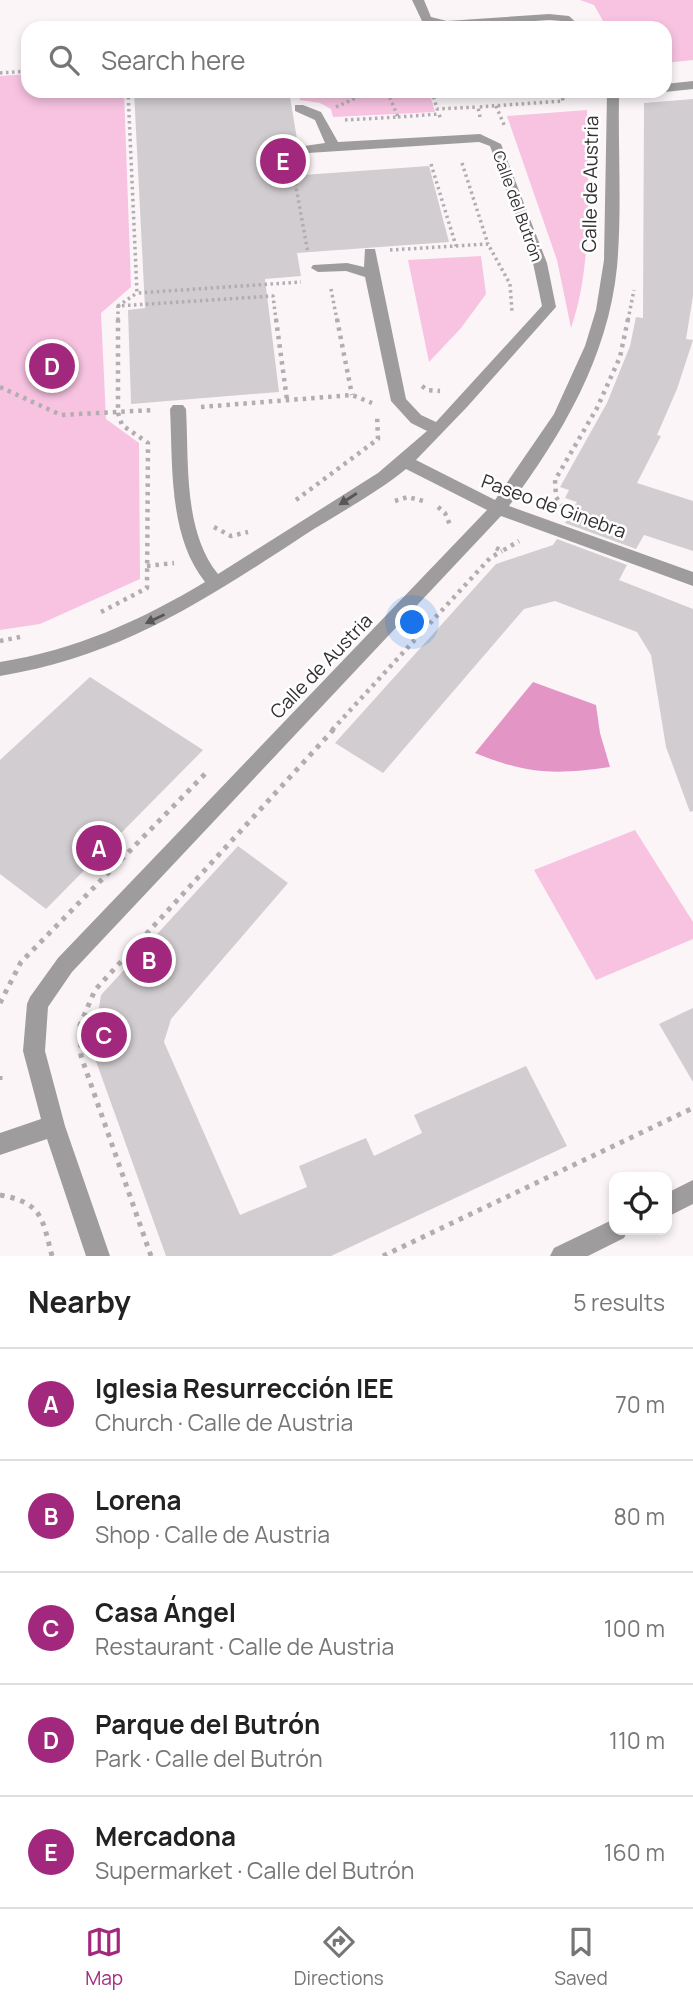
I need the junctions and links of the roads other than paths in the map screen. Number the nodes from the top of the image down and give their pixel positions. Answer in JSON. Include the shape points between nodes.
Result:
{"nodes":[{"id":1,"x":418,"y":0,"type":"edge"},
{"id":2,"x":430,"y":21,"type":"edge"},
{"id":3,"x":491,"y":21,"type":"edge"},
{"id":4,"x":568,"y":21,"type":"edge"},
{"id":5,"x":693,"y":85,"type":"edge"},
{"id":6,"x":672,"y":87,"type":"edge"},
{"id":7,"x":612,"y":98,"type":"edge"},
{"id":8,"x":299,"y":108,"type":"dead end"},
{"id":9,"x":334,"y":146,"type":"junction"},
{"id":10,"x":308,"y":149,"type":"dead end"},
{"id":11,"x":370,"y":252,"type":"road end"},
{"id":12,"x":371,"y":274,"type":"junction"},
{"id":13,"x":315,"y":275,"type":"road end"},
{"id":14,"x":178,"y":409,"type":"road end"},
{"id":15,"x":437,"y":429,"type":"junction"},
{"id":16,"x":405,"y":461,"type":"junction"},
{"id":17,"x":497,"y":509,"type":"junction"},
{"id":18,"x":693,"y":579,"type":"edge"},
{"id":19,"x":216,"y":584,"type":"junction"},
{"id":20,"x":0,"y":669,"type":"edge"},
{"id":21,"x":54,"y":1126,"type":"junction"},
{"id":22,"x":0,"y":1144,"type":"edge"},
{"id":23,"x":693,"y":1192,"type":"edge"},
{"id":24,"x":672,"y":1202,"type":"edge"},
{"id":25,"x":609,"y":1233,"type":"edge"},
{"id":26,"x":98,"y":1256,"type":"edge"},
{"id":27,"x":562,"y":1256,"type":"edge"}],
"edges":[{"from":1,"to":2,"type":"street"},
{"from":3,"to":4,"type":"street","via":[[550,17]]},
{"from":5,"to":6,"type":"street"},
{"from":7,"to":17,"type":"street","name":"Calle de Austria","via":[[609,275],[593,346],[564,410]]},
{"from":8,"to":9,"type":"street","via":[[315,112]]},
{"from":9,"to":10,"type":"street","name":"Calle del Butrón"},
{"from":9,"to":15,"type":"street","name":"Calle del Butrón","via":[[480,138],[495,144],[540,263],[549,307]]},
{"from":11,"to":12,"type":"street"},
{"from":12,"to":13,"type":"street","via":[[347,267]]},
{"from":12,"to":15,"type":"street","via":[[399,401],[416,419]]},
{"from":14,"to":19,"type":"street","via":[[188,534],[204,572]]},
{"from":15,"to":16,"type":"street","name":"Calle del Butrón"},
{"from":16,"to":17,"type":"street","name":"Paseo de Ginebra"},
{"from":16,"to":19,"type":"street","name":"Calle del Butrón","one_way":true},
{"from":17,"to":18,"type":"street","name":"Paseo de Ginebra"},
{"from":17,"to":21,"type":"street","name":"Calle de Austria","via":[[65,965],[38,1004],[34,1051]]},
{"from":19,"to":20,"type":"street","name":"Calle del Butrón","one_way":true,"via":[[164,615],[90,648]]},
{"from":21,"to":22,"type":"street"},
{"from":21,"to":26,"type":"street","name":"Calle de Austria"},
{"from":23,"to":24,"type":"street"},
{"from":25,"to":27,"type":"street"}]}
